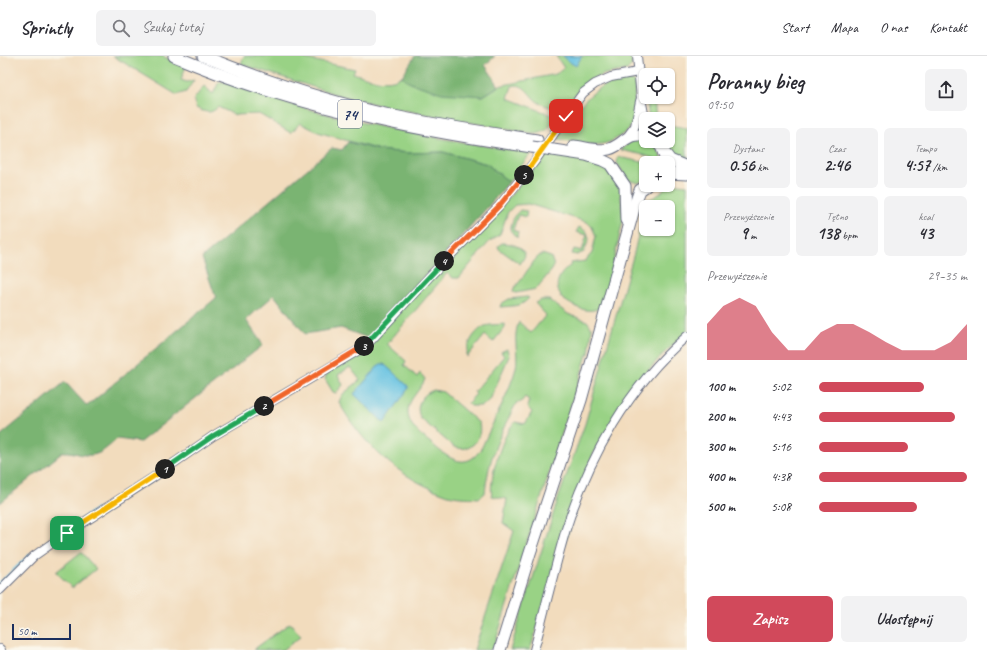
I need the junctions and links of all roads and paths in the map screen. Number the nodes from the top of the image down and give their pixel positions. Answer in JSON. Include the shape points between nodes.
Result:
{"nodes":[{"id":1,"x":174,"y":56,"type":"edge"},
{"id":2,"x":203,"y":56,"type":"edge"},
{"id":3,"x":637,"y":56,"type":"edge"},
{"id":4,"x":638,"y":72,"type":"junction"},
{"id":5,"x":639,"y":81,"type":"edge"},
{"id":6,"x":640,"y":104,"type":"edge"},
{"id":7,"x":639,"y":134,"type":"edge"},
{"id":8,"x":623,"y":140,"type":"junction"},
{"id":9,"x":535,"y":143,"type":"junction"},
{"id":10,"x":555,"y":146,"type":"junction"},
{"id":11,"x":661,"y":148,"type":"edge"},
{"id":12,"x":663,"y":151,"type":"junction"},
{"id":13,"x":663,"y":156,"type":"edge"},
{"id":14,"x":687,"y":167,"type":"edge"},
{"id":15,"x":675,"y":173,"type":"edge"},
{"id":16,"x":687,"y":174,"type":"edge"},
{"id":17,"x":617,"y":175,"type":"junction"},
{"id":18,"x":639,"y":186,"type":"edge"},
{"id":19,"x":640,"y":192,"type":"edge"},
{"id":20,"x":625,"y":236,"type":"junction"},
{"id":21,"x":687,"y":336,"type":"edge"},
{"id":22,"x":0,"y":590,"type":"edge"},
{"id":23,"x":500,"y":650,"type":"edge"},
{"id":24,"x":534,"y":650,"type":"edge"}],
"edges":[{"from":1,"to":9,"type":"main road","number":"74","via":[[265,90],[355,116],[424,130]]},
{"from":2,"to":9,"type":"main road","number":"74","via":[[263,79],[350,106]]},
{"from":3,"to":4,"type":"street"},
{"from":4,"to":5,"type":"street"},
{"from":4,"to":22,"type":"street","via":[[611,77],[583,93],[535,161],[499,206],[366,346],[213,436],[67,533],[34,556]]},
{"from":6,"to":8,"type":"street","via":[[635,126]]},
{"from":7,"to":8,"type":"main road","number":"74"},
{"from":8,"to":10,"type":"main road","number":"74","via":[[604,150]]},
{"from":8,"to":17,"type":"main road","via":[[613,158]]},
{"from":9,"to":10,"type":"main road","number":"74"},
{"from":10,"to":17,"type":"main road","number":"74","via":[[606,162]]},
{"from":11,"to":12,"type":"main road"},
{"from":12,"to":13,"type":"main road"},
{"from":12,"to":14,"type":"main road","via":[[670,160]]},
{"from":15,"to":16,"type":"main road"},
{"from":17,"to":18,"type":"main road","number":"74","via":[[632,186]]},
{"from":17,"to":20,"type":"main road","via":[[626,191]]},
{"from":19,"to":20,"type":"main road"},
{"from":20,"to":23,"type":"main road","via":[[583,392]]},
{"from":21,"to":24,"type":"street","via":[[638,387],[595,459],[566,528]]}]}
